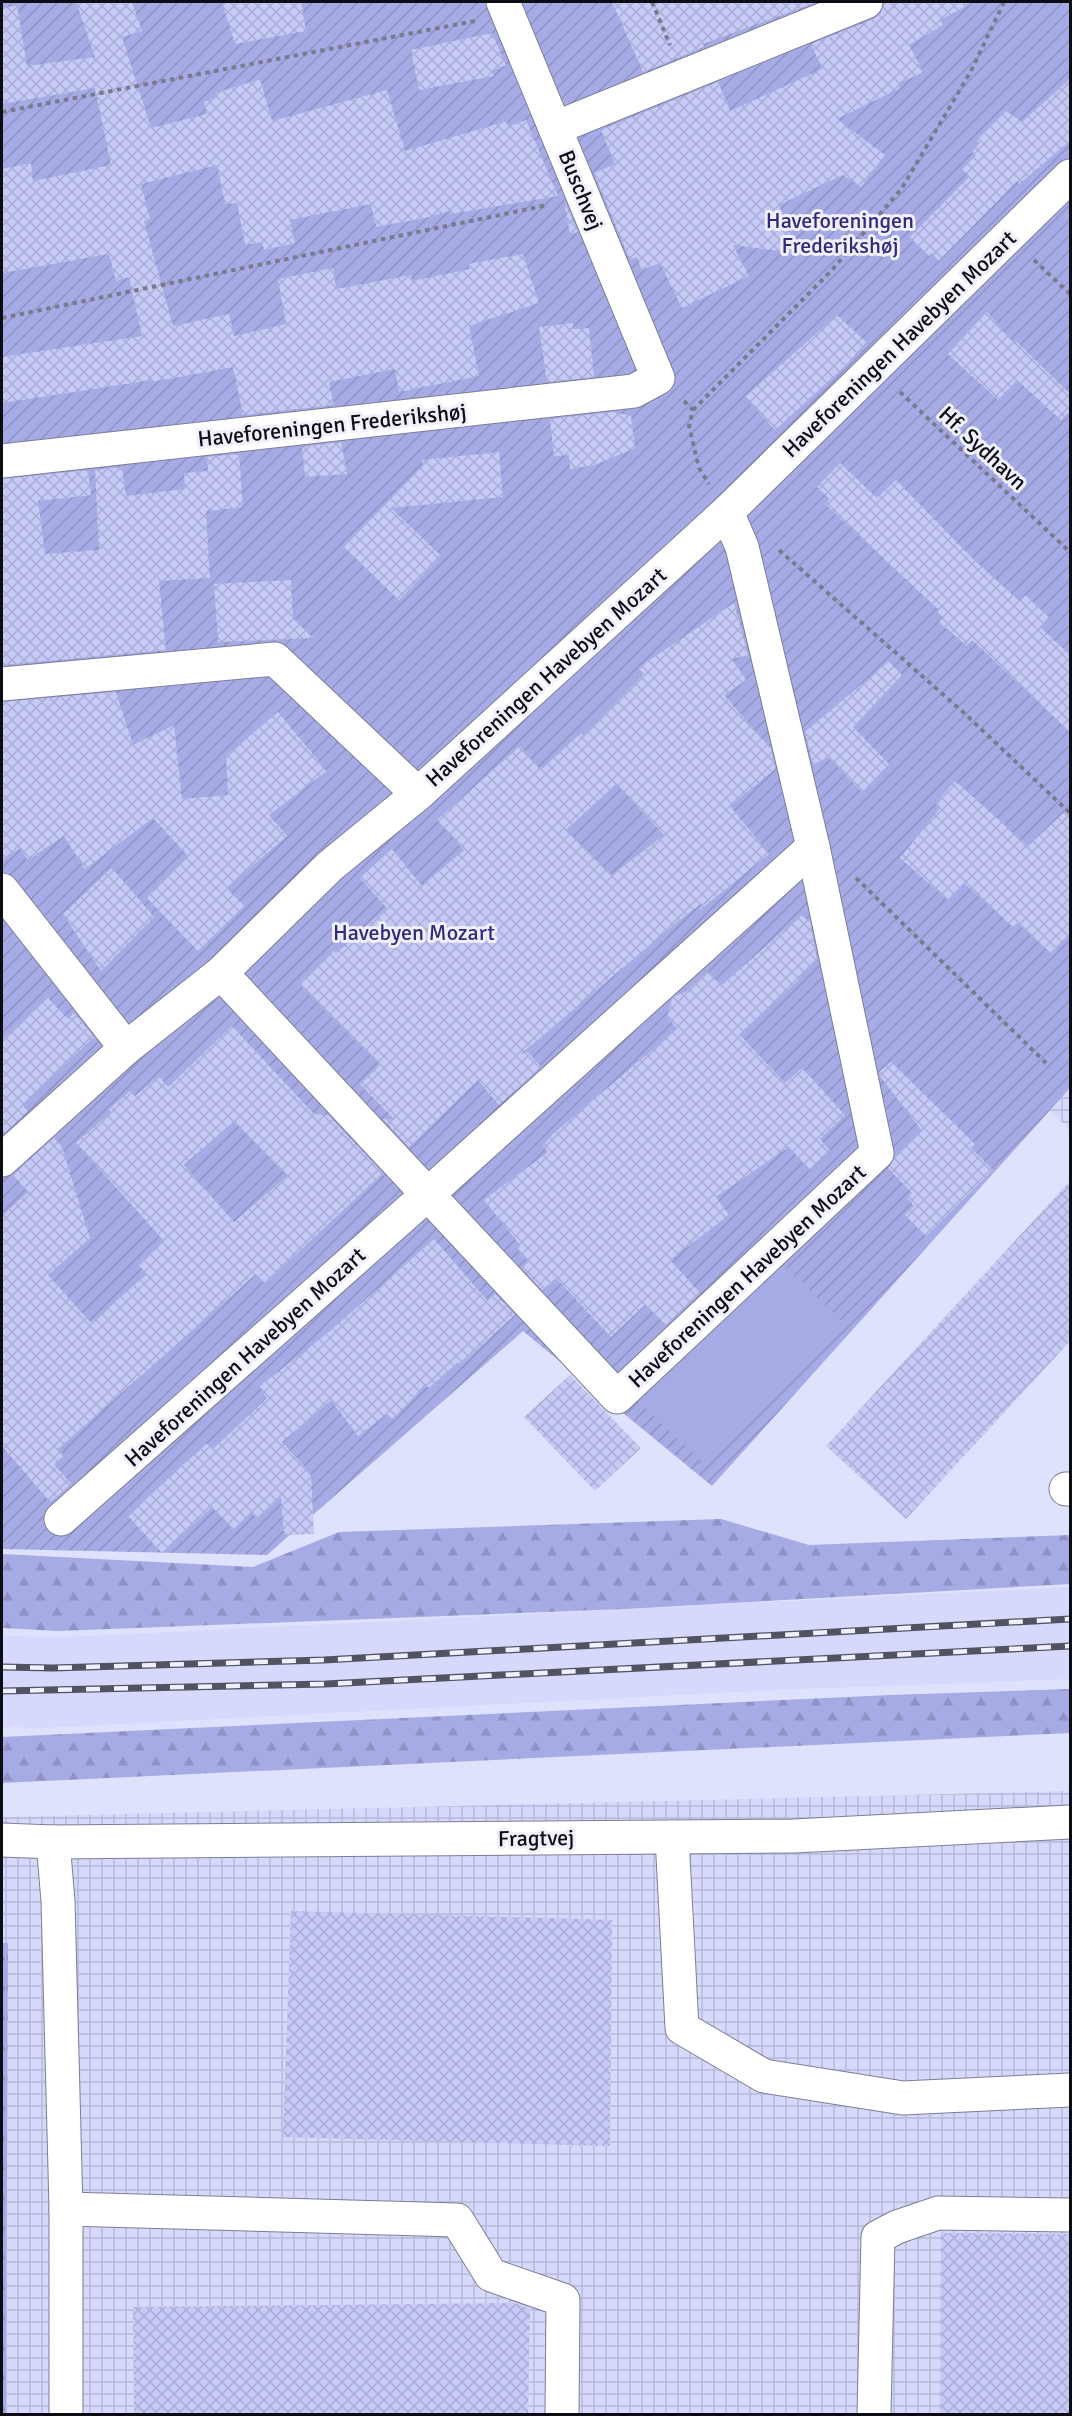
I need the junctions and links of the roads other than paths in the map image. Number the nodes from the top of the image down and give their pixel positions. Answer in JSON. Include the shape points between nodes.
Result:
{"nodes":[{"id":1,"x":866,"y":2,"type":"edge"},
{"id":2,"x":506,"y":8,"type":"edge"},
{"id":3,"x":555,"y":128,"type":"junction"},
{"id":4,"x":1071,"y":176,"type":"edge"},
{"id":5,"x":658,"y":378,"type":"joint"},
{"id":6,"x":2,"y":461,"type":"edge"},
{"id":7,"x":727,"y":512,"type":"junction"},
{"id":8,"x":2,"y":684,"type":"edge"},
{"id":9,"x":418,"y":794,"type":"junction"},
{"id":10,"x":813,"y":847,"type":"junction"},
{"id":11,"x":2,"y":890,"type":"edge"},
{"id":12,"x":221,"y":973,"type":"junction"},
{"id":13,"x":126,"y":1048,"type":"junction"},
{"id":14,"x":2,"y":1160,"type":"edge"},
{"id":15,"x":428,"y":1194,"type":"junction"},
{"id":16,"x":61,"y":1519,"type":"dead end"},
{"id":17,"x":1071,"y":1822,"type":"edge"},
{"id":18,"x":672,"y":1837,"type":"junction"},
{"id":19,"x":2,"y":1840,"type":"edge"},
{"id":20,"x":52,"y":1842,"type":"junction"},
{"id":21,"x":1071,"y":2090,"type":"edge"},
{"id":22,"x":66,"y":2209,"type":"junction"},
{"id":23,"x":1071,"y":2215,"type":"edge"},
{"id":24,"x":66,"y":2415,"type":"edge"},
{"id":25,"x":562,"y":2415,"type":"edge"},
{"id":26,"x":874,"y":2415,"type":"edge"}],
"edges":[{"from":1,"to":3,"type":"street"},
{"from":2,"to":3,"type":"street","name":"Buschvej"},
{"from":3,"to":5,"type":"street","name":"Buschvej"},
{"from":4,"to":7,"type":"street","name":"Haveforeningen Havebyen Mozart"},
{"from":5,"to":6,"type":"street","name":"Haveforeningen Frederikshøj","via":[[634,391]]},
{"from":7,"to":9,"type":"street","name":"Haveforeningen Havebyen Mozart"},
{"from":7,"to":10,"type":"street","name":"Haveforeningen Havebyen Mozart","via":[[742,547]]},
{"from":8,"to":9,"type":"street","name":"Haveforeningen Havebyen Mozart","via":[[275,660]]},
{"from":9,"to":12,"type":"street","name":"Haveforeningen Havebyen Mozart","via":[[330,866]]},
{"from":10,"to":15,"type":"street","name":"Haveforeningen Havebyen Mozart"},
{"from":10,"to":15,"type":"street","name":"Haveforeningen Havebyen Mozart","via":[[877,1154],[617,1397]]},
{"from":11,"to":13,"type":"street"},
{"from":12,"to":13,"type":"street","name":"Haveforeningen Havebyen Mozart"},
{"from":12,"to":15,"type":"street","name":"Haveforeningen Havebyen Mozart"},
{"from":13,"to":14,"type":"street","name":"Haveforeningen Havebyen Mozart"},
{"from":15,"to":16,"type":"street","name":"Haveforeningen Havebyen Mozart"},
{"from":17,"to":18,"type":"street","name":"Fragtvej","via":[[794,1836]]},
{"from":18,"to":20,"type":"street","name":"Fragtvej"},
{"from":18,"to":21,"type":"street","via":[[682,2028],[764,2076],[903,2098]]},
{"from":19,"to":20,"type":"street","name":"Fragtvej"},
{"from":20,"to":22,"type":"street","via":[[58,1900]]},
{"from":22,"to":24,"type":"street"},
{"from":22,"to":25,"type":"street","via":[[457,2220],[491,2275],[563,2300]]},
{"from":23,"to":26,"type":"street","via":[[938,2213],[878,2237]]}]}
